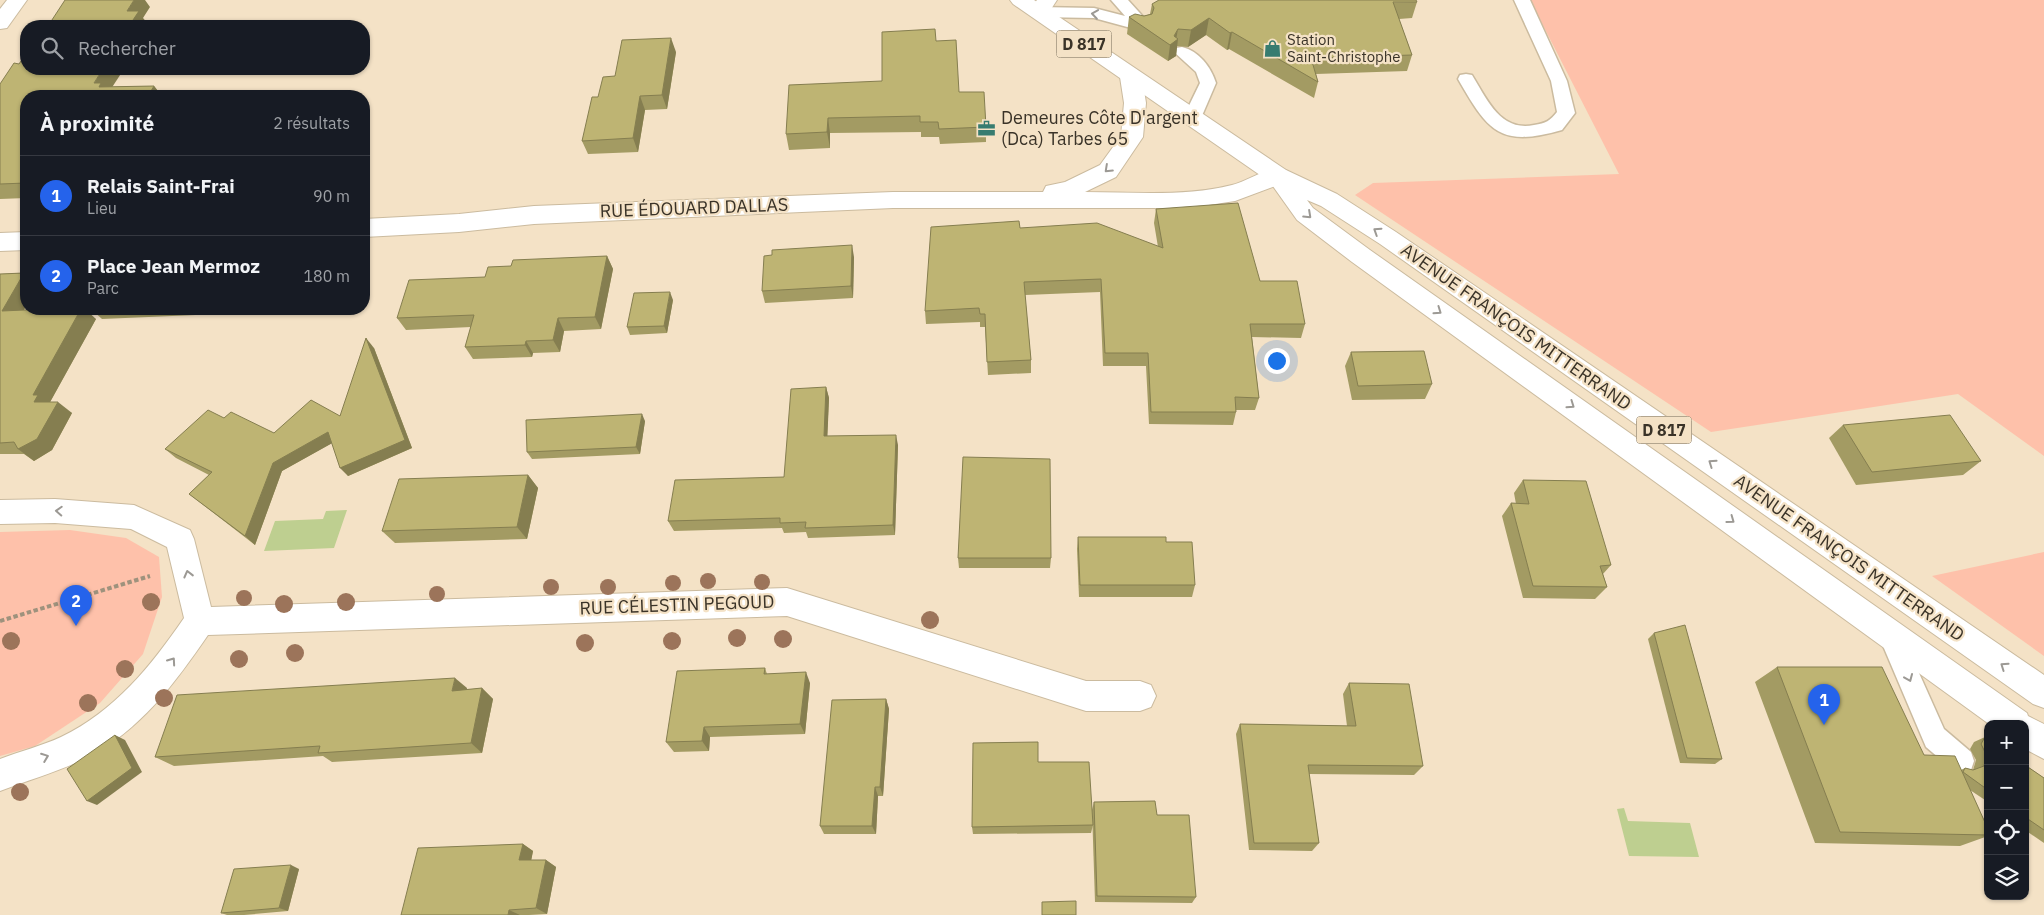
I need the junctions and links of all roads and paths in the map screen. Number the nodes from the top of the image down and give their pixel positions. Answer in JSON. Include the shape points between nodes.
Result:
{"nodes":[{"id":1,"x":17,"y":0,"type":"edge"},
{"id":2,"x":1020,"y":0,"type":"edge"},
{"id":3,"x":1120,"y":0,"type":"edge"},
{"id":4,"x":1522,"y":0,"type":"edge"},
{"id":5,"x":1042,"y":6,"type":"edge"},
{"id":6,"x":0,"y":23,"type":"edge"},
{"id":7,"x":1182,"y":52,"type":"edge"},
{"id":8,"x":1131,"y":77,"type":"junction"},
{"id":9,"x":1466,"y":78,"type":"dead end"},
{"id":10,"x":1192,"y":118,"type":"junction"},
{"id":11,"x":1278,"y":176,"type":"junction"},
{"id":12,"x":1025,"y":199,"type":"junction"},
{"id":13,"x":370,"y":228,"type":"edge"},
{"id":14,"x":0,"y":242,"type":"edge"},
{"id":15,"x":20,"y":242,"type":"edge"},
{"id":16,"x":0,"y":512,"type":"edge"},
{"id":17,"x":186,"y":565,"type":"junction"},
{"id":18,"x":0,"y":621,"type":"edge"},
{"id":19,"x":200,"y":621,"type":"junction"},
{"id":20,"x":1890,"y":633,"type":"junction"},
{"id":21,"x":2044,"y":693,"type":"edge"},
{"id":22,"x":1140,"y":696,"type":"dead end"},
{"id":23,"x":2010,"y":720,"type":"edge"},
{"id":24,"x":2029,"y":733,"type":"edge"},
{"id":25,"x":2044,"y":743,"type":"edge"},
{"id":26,"x":1962,"y":761,"type":"dead end"},
{"id":27,"x":0,"y":775,"type":"edge"}],
"edges":[{"from":1,"to":6,"type":"street"},
{"from":2,"to":5,"type":"street","name":"AVENUE FRANÇOIS MITTERRAND","number":"D 817"},
{"from":3,"to":5,"type":"lane","one_way":true,"via":[[1142,26],[1094,13]]},
{"from":4,"to":9,"type":"lane","via":[[1558,80],[1566,112],[1556,126],[1522,132],[1502,126],[1489,118]]},
{"from":5,"to":8,"type":"street","name":"AVENUE FRANÇOIS MITTERRAND","number":"D 817"},
{"from":7,"to":10,"type":"lane","via":[[1204,70],[1208,83]]},
{"from":8,"to":10,"type":"street","name":"AVENUE FRANÇOIS MITTERRAND","number":"D 817"},
{"from":8,"to":12,"type":"street","name":"RUE ÉDOUARD DALLAS","one_way":true,"via":[[1135,103],[1132,137],[1108,172],[1070,189]]},
{"from":10,"to":11,"type":"street","name":"AVENUE FRANÇOIS MITTERRAND","number":"D 817"},
{"from":11,"to":12,"type":"street","name":"RUE ÉDOUARD DALLAS","via":[[1235,192],[1189,200]]},
{"from":11,"to":20,"type":"street","name":"AVENUE FRANÇOIS MITTERRAND","number":"D 817","one_way":true,"via":[[1305,214],[1333,235]]},
{"from":21,"to":11,"type":"street","name":"AVENUE FRANÇOIS MITTERRAND","number":"D 817","one_way":true,"via":[[1388,238],[1329,200]]},
{"from":12,"to":13,"type":"street","name":"RUE ÉDOUARD DALLAS","via":[[893,200],[534,215]]},
{"from":14,"to":15,"type":"street"},
{"from":17,"to":16,"type":"street","one_way":true,"via":[[180,539],[134,517],[55,511]]},
{"from":17,"to":18,"type":"path"},
{"from":19,"to":17,"type":"street","one_way":true},
{"from":19,"to":22,"type":"street","name":"RUE CÉLESTIN PEGOUD","via":[[787,602],[1086,696]]},
{"from":27,"to":19,"type":"street","one_way":true,"via":[[81,744],[126,714],[156,683]]},
{"from":20,"to":23,"type":"street","name":"AVENUE FRANÇOIS MITTERRAND","number":"D 817"},
{"from":20,"to":26,"type":"lane","one_way":true,"via":[[1935,738]]},
{"from":24,"to":25,"type":"street"}]}
